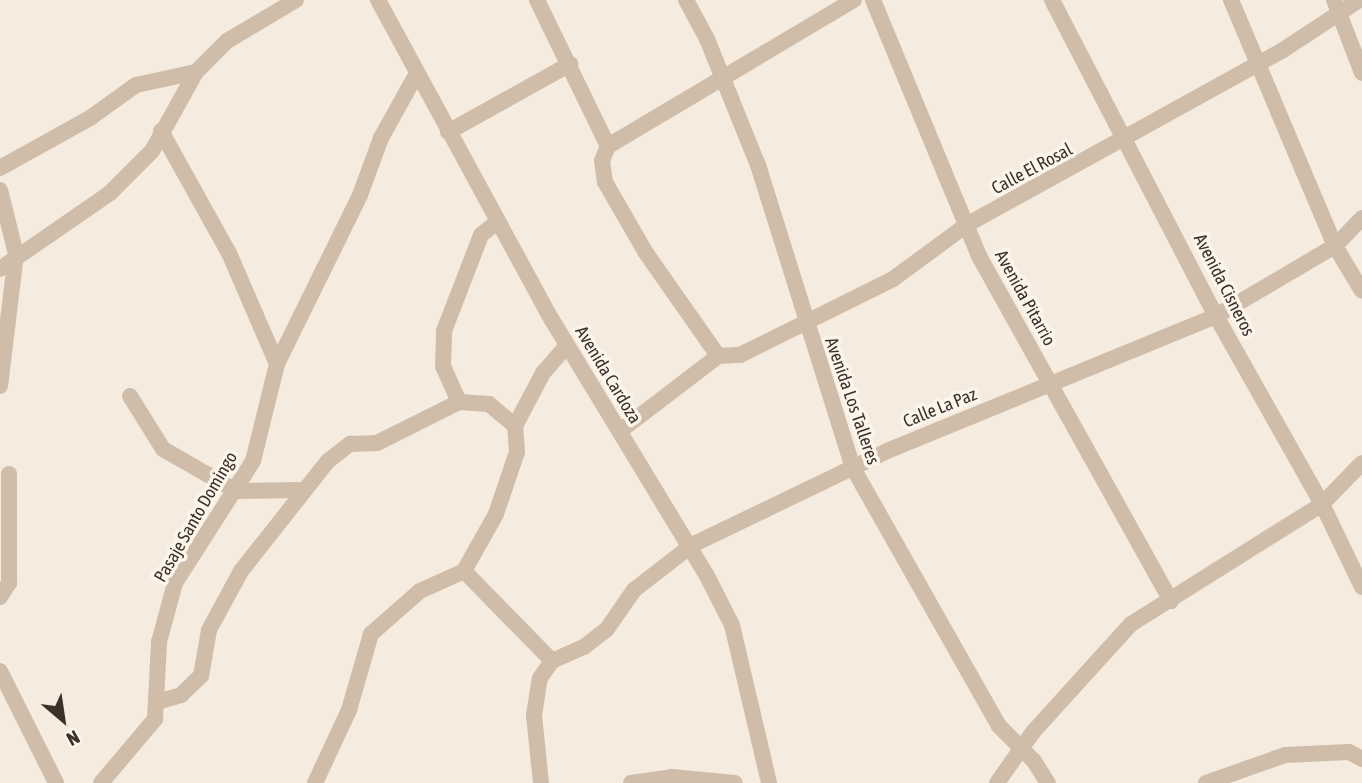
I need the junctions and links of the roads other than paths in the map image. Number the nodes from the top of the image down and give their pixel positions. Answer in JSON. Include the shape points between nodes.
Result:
{"nodes":[{"id":1,"x":296,"y":0,"type":"edge"},
{"id":2,"x":378,"y":0,"type":"edge"},
{"id":3,"x":537,"y":0,"type":"edge"},
{"id":4,"x":686,"y":0,"type":"edge"},
{"id":5,"x":854,"y":0,"type":"edge"},
{"id":6,"x":873,"y":0,"type":"edge"},
{"id":7,"x":1052,"y":0,"type":"edge"},
{"id":8,"x":1231,"y":0,"type":"edge"},
{"id":9,"x":1359,"y":0,"type":"edge"},
{"id":10,"x":1336,"y":6,"type":"edge"},
{"id":11,"x":1260,"y":62,"type":"junction"},
{"id":12,"x":570,"y":64,"type":"junction"},
{"id":13,"x":196,"y":72,"type":"junction"},
{"id":14,"x":417,"y":73,"type":"junction"},
{"id":15,"x":1362,"y":73,"type":"edge"},
{"id":16,"x":722,"y":78,"type":"junction"},
{"id":17,"x":162,"y":131,"type":"junction"},
{"id":18,"x":448,"y":132,"type":"junction"},
{"id":19,"x":1126,"y":138,"type":"junction"},
{"id":20,"x":608,"y":146,"type":"junction"},
{"id":21,"x":0,"y":167,"type":"edge"},
{"id":22,"x":0,"y":190,"type":"edge"},
{"id":23,"x":1362,"y":218,"type":"edge"},
{"id":24,"x":497,"y":222,"type":"junction"},
{"id":25,"x":968,"y":224,"type":"junction"},
{"id":26,"x":1335,"y":246,"type":"junction"},
{"id":27,"x":15,"y":260,"type":"junction"},
{"id":28,"x":0,"y":270,"type":"edge"},
{"id":29,"x":1362,"y":291,"type":"edge"},
{"id":30,"x":1216,"y":316,"type":"junction"},
{"id":31,"x":806,"y":325,"type":"junction"},
{"id":32,"x":567,"y":345,"type":"junction"},
{"id":33,"x":718,"y":356,"type":"junction"},
{"id":34,"x":277,"y":364,"type":"junction"},
{"id":35,"x":1050,"y":383,"type":"junction"},
{"id":36,"x":0,"y":386,"type":"edge"},
{"id":37,"x":130,"y":396,"type":"dead end"},
{"id":38,"x":459,"y":402,"type":"junction"},
{"id":39,"x":515,"y":426,"type":"junction"},
{"id":40,"x":620,"y":431,"type":"junction"},
{"id":41,"x":1362,"y":463,"type":"edge"},
{"id":42,"x":853,"y":468,"type":"junction"},
{"id":43,"x":9,"y":474,"type":"dead end"},
{"id":44,"x":303,"y":490,"type":"junction"},
{"id":45,"x":236,"y":491,"type":"junction"},
{"id":46,"x":1322,"y":504,"type":"junction"},
{"id":47,"x":692,"y":545,"type":"junction"},
{"id":48,"x":464,"y":571,"type":"junction"},
{"id":49,"x":1362,"y":587,"type":"edge"},
{"id":50,"x":0,"y":597,"type":"edge"},
{"id":51,"x":1171,"y":601,"type":"junction"},
{"id":52,"x":548,"y":657,"type":"junction"},
{"id":53,"x":0,"y":671,"type":"edge"},
{"id":54,"x":157,"y":702,"type":"junction"},
{"id":55,"x":1021,"y":748,"type":"junction"},
{"id":56,"x":1362,"y":759,"type":"edge"},
{"id":57,"x":56,"y":783,"type":"edge"},
{"id":58,"x":101,"y":783,"type":"edge"},
{"id":59,"x":314,"y":783,"type":"edge"},
{"id":60,"x":541,"y":783,"type":"edge"},
{"id":61,"x":631,"y":783,"type":"edge"},
{"id":62,"x":735,"y":783,"type":"edge"},
{"id":63,"x":769,"y":783,"type":"edge"},
{"id":64,"x":997,"y":783,"type":"edge"},
{"id":65,"x":1048,"y":783,"type":"edge"},
{"id":66,"x":1206,"y":783,"type":"edge"}],
"edges":[{"from":1,"to":13,"type":"street","via":[[227,41]]},
{"from":2,"to":14,"type":"street","name":"Avenida Cardoza"},
{"from":3,"to":12,"type":"street"},
{"from":4,"to":16,"type":"street","name":"Avenida Los Talleres"},
{"from":5,"to":16,"type":"street"},
{"from":6,"to":25,"type":"street","name":"Avenida Pitarrio"},
{"from":7,"to":19,"type":"street","name":"Avenida Cisneros"},
{"from":8,"to":11,"type":"street"},
{"from":9,"to":10,"type":"street","name":"Calle El Rosal"},
{"from":10,"to":11,"type":"street","name":"Calle El Rosal"},
{"from":10,"to":15,"type":"street"},
{"from":11,"to":19,"type":"street","name":"Calle El Rosal"},
{"from":11,"to":26,"type":"street"},
{"from":12,"to":18,"type":"street"},
{"from":12,"to":20,"type":"street"},
{"from":13,"to":17,"type":"street"},
{"from":13,"to":21,"type":"street","via":[[135,85],[90,118]]},
{"from":14,"to":18,"type":"street","name":"Avenida Cardoza"},
{"from":14,"to":34,"type":"street","name":"Pasaje Santo Domingo","via":[[381,138],[360,195]]},
{"from":16,"to":20,"type":"street"},
{"from":16,"to":31,"type":"street","name":"Avenida Los Talleres","via":[[758,165]]},
{"from":17,"to":27,"type":"street","via":[[152,151],[110,193]]},
{"from":17,"to":34,"type":"street","via":[[229,253]]},
{"from":18,"to":24,"type":"street","name":"Avenida Cardoza"},
{"from":19,"to":25,"type":"street","name":"Calle El Rosal"},
{"from":19,"to":30,"type":"street","name":"Avenida Cisneros"},
{"from":20,"to":33,"type":"street","via":[[602,161],[605,182],[646,253]]},
{"from":22,"to":27,"type":"street"},
{"from":23,"to":26,"type":"street","name":"Calle La Paz"},
{"from":24,"to":32,"type":"street","name":"Avenida Cardoza"},
{"from":24,"to":38,"type":"street","via":[[481,235],[444,331],[443,366]]},
{"from":25,"to":31,"type":"street","name":"Calle El Rosal","via":[[892,279]]},
{"from":25,"to":35,"type":"street","name":"Avenida Pitarrio","via":[[979,256]]},
{"from":26,"to":29,"type":"street"},
{"from":26,"to":30,"type":"street","name":"Calle La Paz"},
{"from":27,"to":28,"type":"street"},
{"from":27,"to":36,"type":"street"},
{"from":30,"to":35,"type":"street","name":"Calle La Paz"},
{"from":30,"to":46,"type":"street","name":"Avenida Cisneros"},
{"from":31,"to":33,"type":"street","name":"Calle El Rosal","via":[[740,355]]},
{"from":31,"to":42,"type":"street","name":"Avenida Los Talleres"},
{"from":32,"to":39,"type":"street","via":[[543,373]]},
{"from":32,"to":40,"type":"street","name":"Avenida Cardoza"},
{"from":33,"to":40,"type":"street"},
{"from":34,"to":45,"type":"street","name":"Pasaje Santo Domingo","via":[[253,461]]},
{"from":35,"to":42,"type":"street","name":"Calle La Paz"},
{"from":35,"to":51,"type":"street","name":"Avenida Pitarrio"},
{"from":37,"to":45,"type":"street","via":[[163,449]]},
{"from":38,"to":39,"type":"street","via":[[489,404]]},
{"from":38,"to":44,"type":"street","via":[[377,443],[350,444]]},
{"from":39,"to":48,"type":"street","via":[[517,452],[496,514]]},
{"from":40,"to":47,"type":"street","name":"Avenida Cardoza"},
{"from":41,"to":46,"type":"street"},
{"from":42,"to":47,"type":"street","name":"Calle La Paz"},
{"from":42,"to":55,"type":"street","name":"Avenida Los Talleres","via":[[999,726]]},
{"from":43,"to":50,"type":"street","via":[[9,583]]},
{"from":44,"to":45,"type":"street"},
{"from":44,"to":54,"type":"street","via":[[221,603],[202,655],[201,676],[181,695]]},
{"from":45,"to":54,"type":"street","name":"Pasaje Santo Domingo","via":[[175,583],[159,642]]},
{"from":46,"to":49,"type":"street","name":"Avenida Cisneros"},
{"from":46,"to":51,"type":"street"},
{"from":47,"to":52,"type":"street","name":"Calle La Paz","via":[[634,590],[607,629],[584,647]]},
{"from":47,"to":63,"type":"street","name":"Avenida Cardoza","via":[[732,625]]},
{"from":48,"to":52,"type":"street"},
{"from":48,"to":59,"type":"street","via":[[420,591],[371,634],[349,710]]},
{"from":51,"to":55,"type":"street","via":[[1131,624]]},
{"from":52,"to":60,"type":"street","via":[[534,715]]},
{"from":53,"to":57,"type":"street"},
{"from":54,"to":58,"type":"street","name":"Pasaje Santo Domingo","via":[[155,719]]},
{"from":55,"to":64,"type":"street"},
{"from":55,"to":65,"type":"street","name":"Avenida Los Talleres"},
{"from":56,"to":66,"type":"street","via":[[1349,752],[1285,755]]},
{"from":61,"to":62,"type":"street","via":[[672,777]]}]}
